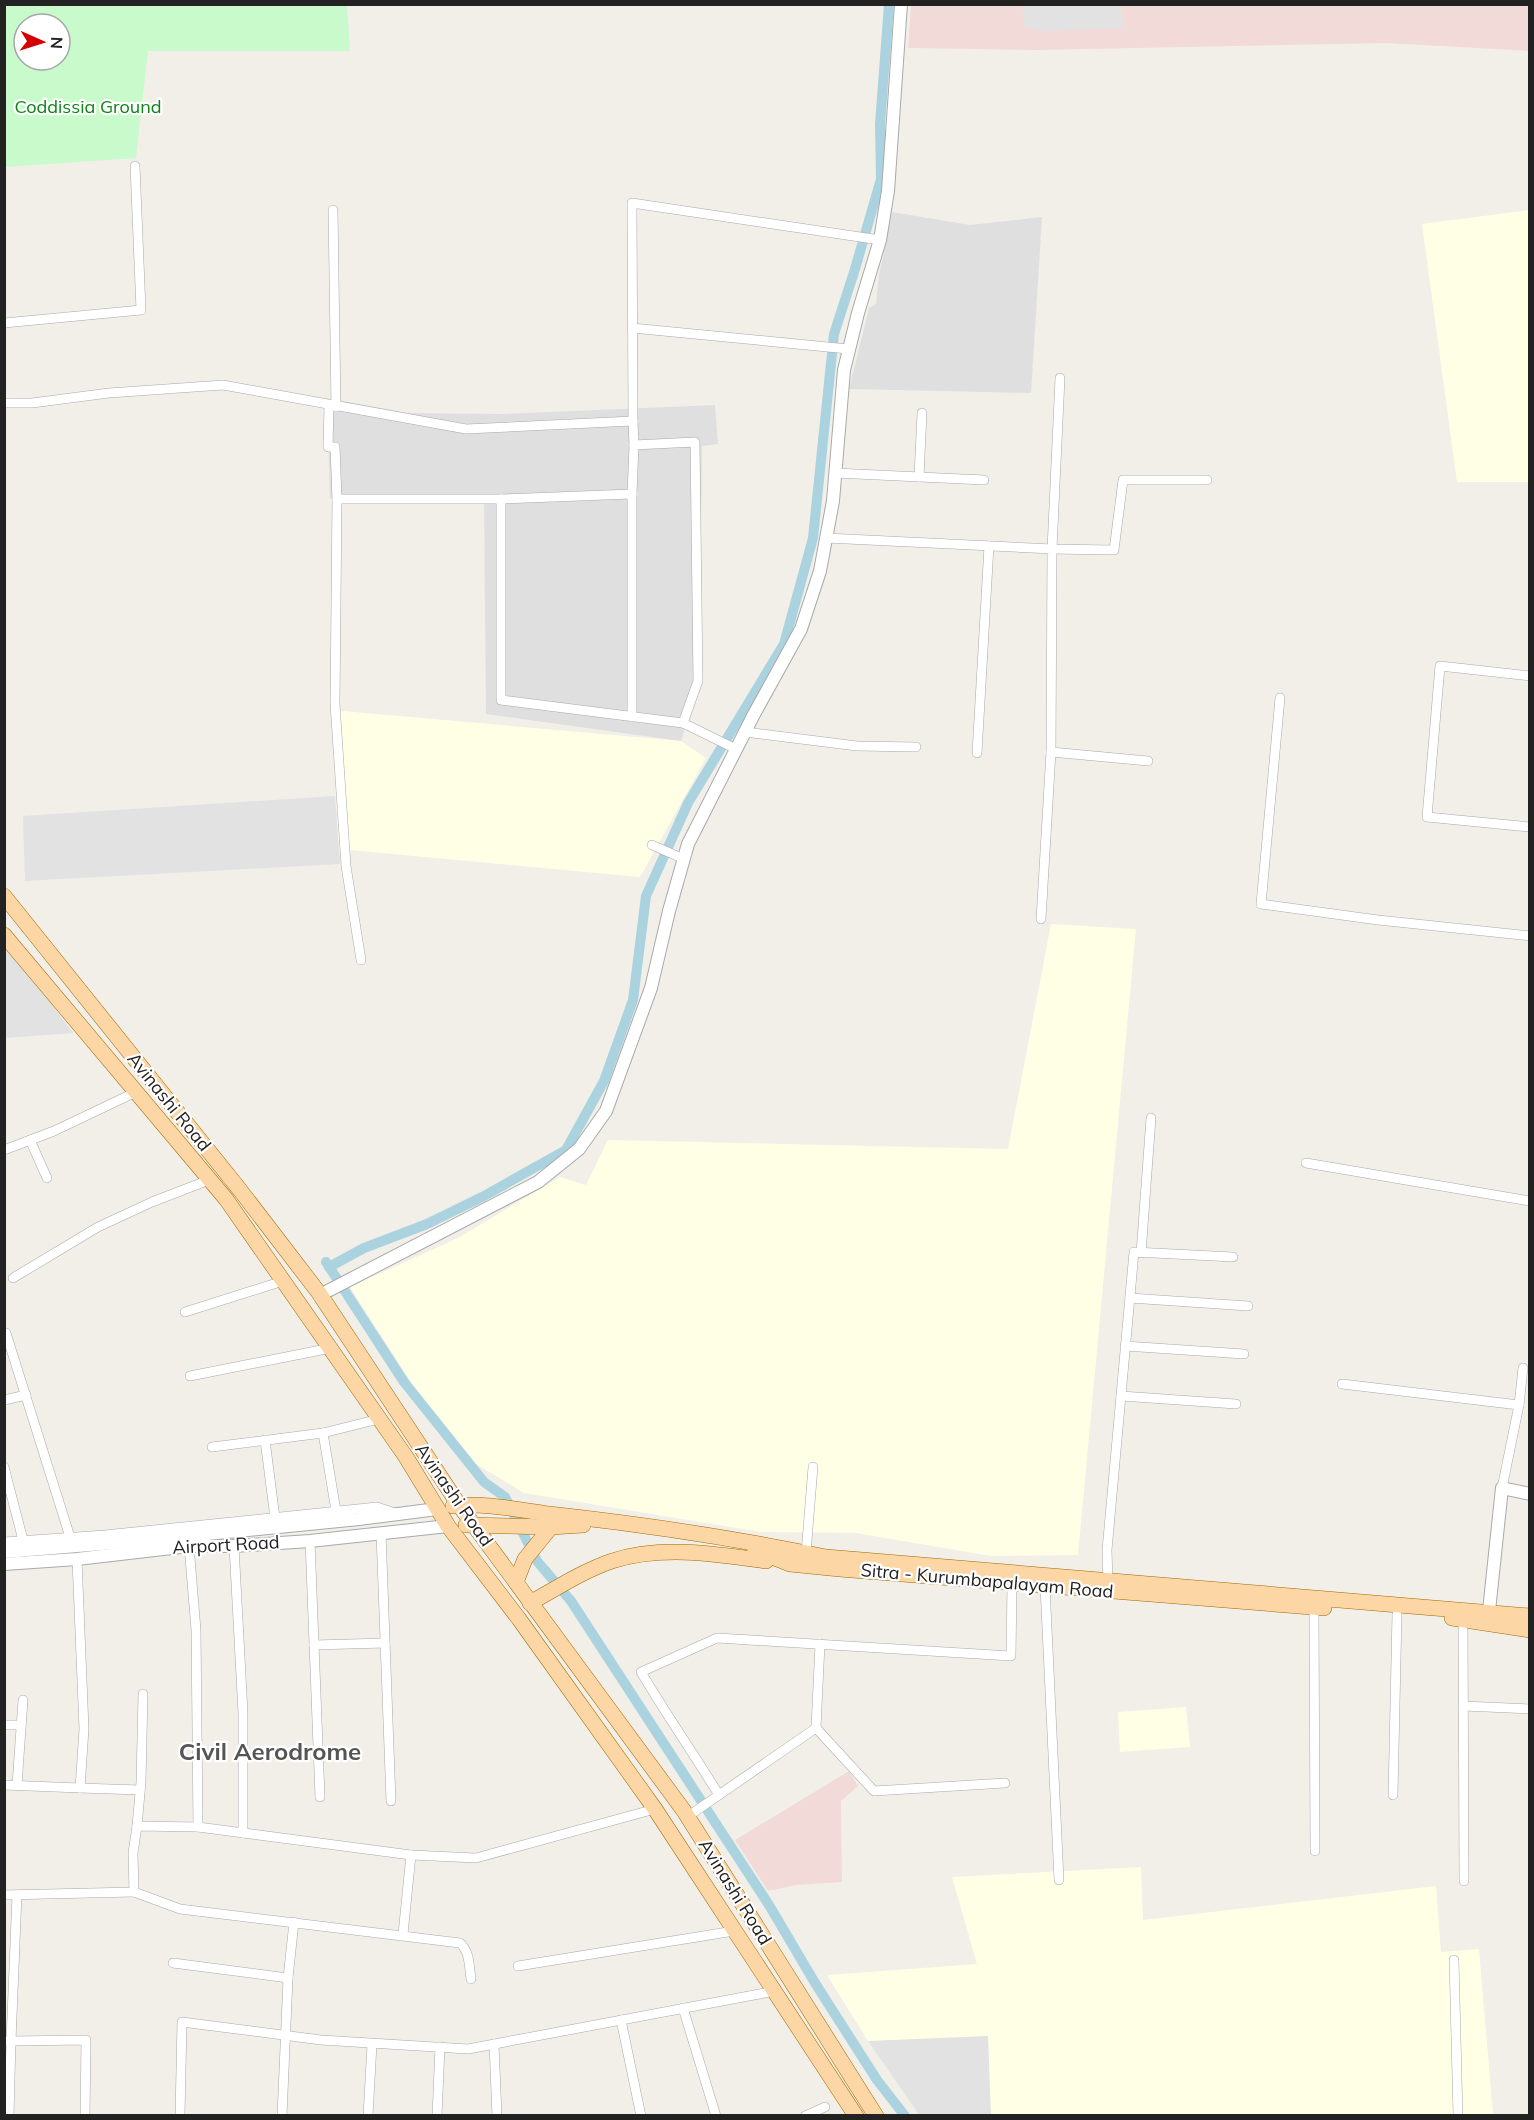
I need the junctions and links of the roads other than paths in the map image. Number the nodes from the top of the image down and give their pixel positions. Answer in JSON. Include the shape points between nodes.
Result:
{"nodes":[{"id":1,"x":901,"y":4,"type":"edge"},
{"id":2,"x":135,"y":166,"type":"dead end"},
{"id":3,"x":333,"y":210,"type":"dead end"},
{"id":4,"x":877,"y":239,"type":"junction"},
{"id":5,"x":4,"y":323,"type":"edge"},
{"id":6,"x":632,"y":328,"type":"junction"},
{"id":7,"x":844,"y":349,"type":"junction"},
{"id":8,"x":1060,"y":378,"type":"dead end"},
{"id":9,"x":4,"y":403,"type":"edge"},
{"id":10,"x":333,"y":406,"type":"junction"},
{"id":11,"x":922,"y":413,"type":"dead end"},
{"id":12,"x":633,"y":421,"type":"junction"},
{"id":13,"x":634,"y":445,"type":"junction"},
{"id":14,"x":835,"y":473,"type":"junction"},
{"id":15,"x":919,"y":477,"type":"junction"},
{"id":16,"x":984,"y":480,"type":"dead end"},
{"id":17,"x":1207,"y":480,"type":"dead end"},
{"id":18,"x":632,"y":494,"type":"junction"},
{"id":19,"x":337,"y":499,"type":"junction"},
{"id":20,"x":501,"y":499,"type":"junction"},
{"id":21,"x":826,"y":538,"type":"junction"},
{"id":22,"x":989,"y":546,"type":"junction"},
{"id":23,"x":1052,"y":549,"type":"junction"},
{"id":24,"x":1530,"y":676,"type":"edge"},
{"id":25,"x":1280,"y":698,"type":"dead end"},
{"id":26,"x":632,"y":717,"type":"junction"},
{"id":27,"x":683,"y":723,"type":"junction"},
{"id":28,"x":745,"y":732,"type":"junction"},
{"id":29,"x":916,"y":747,"type":"dead end"},
{"id":30,"x":735,"y":748,"type":"junction"},
{"id":31,"x":1051,"y":752,"type":"junction"},
{"id":32,"x":977,"y":753,"type":"dead end"},
{"id":33,"x":1148,"y":761,"type":"dead end"},
{"id":34,"x":1530,"y":827,"type":"edge"},
{"id":35,"x":656,"y":847,"type":"dead end"},
{"id":36,"x":678,"y":857,"type":"junction"},
{"id":37,"x":4,"y":896,"type":"edge"},
{"id":38,"x":1041,"y":919,"type":"dead end"},
{"id":39,"x":4,"y":935,"type":"edge"},
{"id":40,"x":1530,"y":936,"type":"edge"},
{"id":41,"x":361,"y":960,"type":"dead end"},
{"id":42,"x":136,"y":1092,"type":"junction"},
{"id":43,"x":1151,"y":1118,"type":"dead end"},
{"id":44,"x":30,"y":1140,"type":"junction"},
{"id":45,"x":4,"y":1150,"type":"edge"},
{"id":46,"x":1306,"y":1163,"type":"dead end"},
{"id":47,"x":47,"y":1178,"type":"dead end"},
{"id":48,"x":209,"y":1180,"type":"junction"},
{"id":49,"x":1530,"y":1201,"type":"edge"},
{"id":50,"x":1141,"y":1253,"type":"junction"},
{"id":51,"x":1233,"y":1257,"type":"dead end"},
{"id":52,"x":13,"y":1278,"type":"dead end"},
{"id":53,"x":283,"y":1281,"type":"junction"},
{"id":54,"x":320,"y":1294,"type":"junction"},
{"id":55,"x":1130,"y":1298,"type":"junction"},
{"id":56,"x":1248,"y":1306,"type":"dead end"},
{"id":57,"x":185,"y":1312,"type":"dead end"},
{"id":58,"x":6,"y":1334,"type":"dead end"},
{"id":59,"x":1125,"y":1346,"type":"junction"},
{"id":60,"x":331,"y":1348,"type":"junction"},
{"id":61,"x":1245,"y":1354,"type":"dead end"},
{"id":62,"x":1523,"y":1368,"type":"dead end"},
{"id":63,"x":190,"y":1376,"type":"dead end"},
{"id":64,"x":1342,"y":1384,"type":"dead end"},
{"id":65,"x":26,"y":1395,"type":"junction"},
{"id":66,"x":1121,"y":1396,"type":"junction"},
{"id":67,"x":4,"y":1400,"type":"edge"},
{"id":68,"x":1236,"y":1404,"type":"dead end"},
{"id":69,"x":1519,"y":1405,"type":"junction"},
{"id":70,"x":379,"y":1419,"type":"junction"},
{"id":71,"x":323,"y":1433,"type":"junction"},
{"id":72,"x":264,"y":1440,"type":"junction"},
{"id":73,"x":212,"y":1447,"type":"dead end"},
{"id":74,"x":4,"y":1467,"type":"edge"},
{"id":75,"x":813,"y":1467,"type":"dead end"},
{"id":76,"x":1502,"y":1488,"type":"junction"},
{"id":77,"x":1530,"y":1494,"type":"edge"},
{"id":78,"x":459,"y":1505,"type":"junction"},
{"id":79,"x":437,"y":1509,"type":"junction"},
{"id":80,"x":336,"y":1511,"type":"junction"},
{"id":81,"x":397,"y":1514,"type":"junction"},
{"id":82,"x":276,"y":1518,"type":"junction"},
{"id":83,"x":474,"y":1525,"type":"junction"},
{"id":84,"x":448,"y":1526,"type":"junction"},
{"id":85,"x":547,"y":1526,"type":"junction"},
{"id":86,"x":381,"y":1533,"type":"junction"},
{"id":87,"x":70,"y":1537,"type":"junction"},
{"id":88,"x":23,"y":1540,"type":"junction"},
{"id":89,"x":310,"y":1541,"type":"junction"},
{"id":90,"x":4,"y":1542,"type":"edge"},
{"id":91,"x":234,"y":1545,"type":"junction"},
{"id":92,"x":189,"y":1546,"type":"junction"},
{"id":93,"x":4,"y":1552,"type":"edge"},
{"id":94,"x":797,"y":1558,"type":"junction"},
{"id":95,"x":77,"y":1559,"type":"junction"},
{"id":96,"x":4,"y":1564,"type":"edge"},
{"id":97,"x":516,"y":1582,"type":"junction"},
{"id":98,"x":1012,"y":1584,"type":"junction"},
{"id":99,"x":1045,"y":1586,"type":"junction"},
{"id":100,"x":1108,"y":1586,"type":"junction"},
{"id":101,"x":535,"y":1600,"type":"junction"},
{"id":102,"x":1314,"y":1608,"type":"junction"},
{"id":103,"x":1397,"y":1614,"type":"junction"},
{"id":104,"x":1530,"y":1616,"type":"edge"},
{"id":105,"x":1488,"y":1617,"type":"junction"},
{"id":106,"x":1463,"y":1619,"type":"junction"},
{"id":107,"x":1530,"y":1630,"type":"edge"},
{"id":108,"x":385,"y":1643,"type":"junction"},
{"id":109,"x":820,"y":1644,"type":"junction"},
{"id":110,"x":314,"y":1645,"type":"junction"},
{"id":111,"x":143,"y":1695,"type":"dead end"},
{"id":112,"x":23,"y":1700,"type":"dead end"},
{"id":113,"x":1463,"y":1706,"type":"junction"},
{"id":114,"x":1530,"y":1709,"type":"edge"},
{"id":115,"x":4,"y":1725,"type":"edge"},
{"id":116,"x":21,"y":1725,"type":"junction"},
{"id":117,"x":816,"y":1728,"type":"junction"},
{"id":118,"x":1005,"y":1783,"type":"dead end"},
{"id":119,"x":4,"y":1785,"type":"edge"},
{"id":120,"x":17,"y":1785,"type":"junction"},
{"id":121,"x":80,"y":1788,"type":"junction"},
{"id":122,"x":140,"y":1790,"type":"junction"},
{"id":123,"x":1393,"y":1794,"type":"dead end"},
{"id":124,"x":718,"y":1795,"type":"junction"},
{"id":125,"x":320,"y":1797,"type":"dead end"},
{"id":126,"x":391,"y":1801,"type":"dead end"},
{"id":127,"x":655,"y":1809,"type":"junction"},
{"id":128,"x":686,"y":1815,"type":"junction"},
{"id":129,"x":665,"y":1823,"type":"junction"},
{"id":130,"x":136,"y":1826,"type":"junction"},
{"id":131,"x":198,"y":1827,"type":"junction"},
{"id":132,"x":243,"y":1833,"type":"junction"},
{"id":133,"x":1315,"y":1851,"type":"dead end"},
{"id":134,"x":411,"y":1855,"type":"junction"},
{"id":135,"x":1059,"y":1880,"type":"dead end"},
{"id":136,"x":1464,"y":1881,"type":"dead end"},
{"id":137,"x":134,"y":1892,"type":"junction"},
{"id":138,"x":4,"y":1895,"type":"edge"},
{"id":139,"x":17,"y":1895,"type":"junction"},
{"id":140,"x":294,"y":1922,"type":"junction"},
{"id":141,"x":734,"y":1931,"type":"junction"},
{"id":142,"x":403,"y":1934,"type":"junction"},
{"id":143,"x":1454,"y":1960,"type":"dead end"},
{"id":144,"x":173,"y":1963,"type":"dead end"},
{"id":145,"x":518,"y":1966,"type":"dead end"},
{"id":146,"x":288,"y":1978,"type":"junction"},
{"id":147,"x":471,"y":1979,"type":"dead end"},
{"id":148,"x":775,"y":1991,"type":"junction"},
{"id":149,"x":683,"y":2008,"type":"junction"},
{"id":150,"x":621,"y":2020,"type":"junction"},
{"id":151,"x":285,"y":2036,"type":"junction"},
{"id":152,"x":8,"y":2041,"type":"edge"},
{"id":153,"x":372,"y":2044,"type":"junction"},
{"id":154,"x":494,"y":2044,"type":"junction"},
{"id":155,"x":440,"y":2047,"type":"junction"},
{"id":156,"x":825,"y":2107,"type":"dead end"},
{"id":157,"x":9,"y":2115,"type":"edge"},
{"id":158,"x":85,"y":2115,"type":"edge"},
{"id":159,"x":180,"y":2115,"type":"edge"},
{"id":160,"x":282,"y":2115,"type":"edge"},
{"id":161,"x":368,"y":2115,"type":"edge"},
{"id":162,"x":437,"y":2115,"type":"edge"},
{"id":163,"x":497,"y":2115,"type":"edge"},
{"id":164,"x":641,"y":2115,"type":"edge"},
{"id":165,"x":716,"y":2115,"type":"edge"},
{"id":166,"x":805,"y":2115,"type":"edge"},
{"id":167,"x":856,"y":2115,"type":"edge"},
{"id":168,"x":876,"y":2115,"type":"edge"},
{"id":169,"x":1458,"y":2115,"type":"edge"}],
"edges":[{"from":1,"to":4,"type":"street","via":[[888,191]]},
{"from":2,"to":5,"type":"street","via":[[141,310]]},
{"from":3,"to":10,"type":"street"},
{"from":4,"to":6,"type":"street","via":[[632,203]]},
{"from":4,"to":7,"type":"street"},
{"from":6,"to":7,"type":"street"},
{"from":6,"to":12,"type":"street"},
{"from":7,"to":14,"type":"street"},
{"from":8,"to":23,"type":"street"},
{"from":9,"to":10,"type":"street","via":[[223,385]]},
{"from":10,"to":12,"type":"street","via":[[466,429]]},
{"from":10,"to":19,"type":"street","via":[[328,447],[335,447]]},
{"from":11,"to":15,"type":"street"},
{"from":12,"to":13,"type":"street"},
{"from":13,"to":18,"type":"street"},
{"from":13,"to":27,"type":"street","via":[[695,442],[698,681]]},
{"from":14,"to":15,"type":"street"},
{"from":14,"to":21,"type":"street"},
{"from":15,"to":16,"type":"street"},
{"from":17,"to":23,"type":"street","via":[[1123,480],[1114,550]]},
{"from":18,"to":20,"type":"street"},
{"from":18,"to":26,"type":"street"},
{"from":19,"to":20,"type":"street"},
{"from":19,"to":41,"type":"street","via":[[335,704],[346,866]]},
{"from":20,"to":26,"type":"street","via":[[501,700]]},
{"from":21,"to":22,"type":"street"},
{"from":21,"to":28,"type":"street","via":[[820,572],[801,629]]},
{"from":22,"to":23,"type":"street"},
{"from":22,"to":32,"type":"street"},
{"from":23,"to":31,"type":"street"},
{"from":24,"to":34,"type":"street","via":[[1440,666],[1427,817]]},
{"from":25,"to":40,"type":"street","via":[[1261,904]]},
{"from":26,"to":27,"type":"street"},
{"from":27,"to":30,"type":"street"},
{"from":28,"to":29,"type":"street","via":[[857,746]]},
{"from":28,"to":30,"type":"street"},
{"from":30,"to":36,"type":"street"},
{"from":31,"to":33,"type":"street"},
{"from":31,"to":38,"type":"street"},
{"from":35,"to":36,"type":"street"},
{"from":36,"to":54,"type":"street","via":[[651,988],[606,1111],[579,1149],[538,1182]]},
{"from":37,"to":54,"type":"main road","name":"Avinashi Road"},
{"from":39,"to":42,"type":"main road","name":"Avinashi Road"},
{"from":42,"to":44,"type":"street"},
{"from":42,"to":48,"type":"main road","name":"Avinashi Road"},
{"from":43,"to":50,"type":"street"},
{"from":44,"to":45,"type":"street"},
{"from":44,"to":47,"type":"street"},
{"from":46,"to":49,"type":"street"},
{"from":48,"to":52,"type":"street","via":[[98,1227]]},
{"from":48,"to":53,"type":"main road","name":"Avinashi Road"},
{"from":50,"to":51,"type":"street"},
{"from":50,"to":55,"type":"street","via":[[1134,1252]]},
{"from":53,"to":57,"type":"street"},
{"from":53,"to":60,"type":"main road","name":"Avinashi Road"},
{"from":54,"to":78,"type":"main road","name":"Avinashi Road"},
{"from":55,"to":56,"type":"street"},
{"from":55,"to":59,"type":"street"},
{"from":58,"to":65,"type":"street"},
{"from":59,"to":61,"type":"street"},
{"from":59,"to":66,"type":"street"},
{"from":60,"to":63,"type":"street"},
{"from":60,"to":70,"type":"main road","name":"Avinashi Road"},
{"from":62,"to":69,"type":"street"},
{"from":64,"to":69,"type":"street"},
{"from":65,"to":67,"type":"street"},
{"from":65,"to":87,"type":"street"},
{"from":66,"to":68,"type":"street"},
{"from":66,"to":100,"type":"street","via":[[1107,1550]]},
{"from":69,"to":76,"type":"street"},
{"from":70,"to":71,"type":"street"},
{"from":70,"to":79,"type":"main road","name":"Avinashi Road"},
{"from":71,"to":72,"type":"street"},
{"from":71,"to":80,"type":"street"},
{"from":72,"to":73,"type":"street"},
{"from":72,"to":82,"type":"street"},
{"from":74,"to":88,"type":"street"},
{"from":75,"to":94,"type":"street"},
{"from":76,"to":77,"type":"street"},
{"from":76,"to":105,"type":"street"},
{"from":78,"to":79,"type":"main road","name":"Sitra - Kurumbapalayam Road"},
{"from":78,"to":83,"type":"main road","name":"Avinashi Road"},
{"from":78,"to":94,"type":"main road","name":"Sitra - Kurumbapalayam Road","via":[[528,1511]]},
{"from":79,"to":81,"type":"street","name":"Airport Road"},
{"from":79,"to":84,"type":"main road","name":"Avinashi Road"},
{"from":80,"to":81,"type":"street","via":[[377,1507]]},
{"from":80,"to":82,"type":"street"},
{"from":81,"to":93,"type":"street","name":"Airport Road"},
{"from":82,"to":87,"type":"street"},
{"from":83,"to":84,"type":"main road","name":"Sitra - Kurumbapalayam Road"},
{"from":83,"to":85,"type":"main road","name":"Sitra - Kurumbapalayam Road"},
{"from":83,"to":97,"type":"main road","name":"Avinashi Road"},
{"from":84,"to":86,"type":"street","name":"Airport Road"},
{"from":84,"to":127,"type":"main road","name":"Avinashi Road"},
{"from":85,"to":94,"type":"main road","name":"Sitra - Kurumbapalayam Road","via":[[596,1524]]},
{"from":85,"to":97,"type":"main road","via":[[525,1559]]},
{"from":86,"to":89,"type":"street","name":"Airport Road"},
{"from":86,"to":108,"type":"street"},
{"from":87,"to":88,"type":"street"},
{"from":88,"to":90,"type":"street"},
{"from":89,"to":91,"type":"street","name":"Airport Road"},
{"from":89,"to":110,"type":"street"},
{"from":91,"to":92,"type":"street","name":"Airport Road"},
{"from":91,"to":132,"type":"street","via":[[243,1713]]},
{"from":92,"to":95,"type":"street","name":"Airport Road"},
{"from":92,"to":131,"type":"street","via":[[196,1630]]},
{"from":94,"to":98,"type":"main road","name":"Sitra - Kurumbapalayam Road"},
{"from":94,"to":100,"type":"main road","name":"Sitra - Kurumbapalayam Road","via":[[825,1557]]},
{"from":94,"to":101,"type":"main road","via":[[645,1553],[612,1561]]},
{"from":95,"to":96,"type":"street","name":"Airport Road"},
{"from":95,"to":121,"type":"street","via":[[84,1729]]},
{"from":97,"to":101,"type":"main road","name":"Avinashi Road"},
{"from":98,"to":99,"type":"main road","name":"Sitra - Kurumbapalayam Road"},
{"from":98,"to":109,"type":"street","via":[[1011,1656]]},
{"from":99,"to":100,"type":"main road","name":"Sitra - Kurumbapalayam Road"},
{"from":99,"to":135,"type":"street"},
{"from":100,"to":102,"type":"main road","name":"Sitra - Kurumbapalayam Road"},
{"from":100,"to":105,"type":"main road","name":"Sitra - Kurumbapalayam Road"},
{"from":101,"to":128,"type":"main road","name":"Avinashi Road"},
{"from":102,"to":103,"type":"main road","name":"Sitra - Kurumbapalayam Road"},
{"from":102,"to":133,"type":"street"},
{"from":103,"to":106,"type":"main road","name":"Sitra - Kurumbapalayam Road"},
{"from":103,"to":123,"type":"street"},
{"from":104,"to":105,"type":"main road"},
{"from":105,"to":106,"type":"main road","name":"Sitra - Kurumbapalayam Road"},
{"from":105,"to":107,"type":"main road","name":"Sitra - Kurumbapalayam Road"},
{"from":106,"to":113,"type":"street"},
{"from":108,"to":110,"type":"street"},
{"from":108,"to":126,"type":"street"},
{"from":109,"to":117,"type":"street"},
{"from":109,"to":124,"type":"street","via":[[717,1638],[640,1672]]},
{"from":110,"to":125,"type":"street"},
{"from":111,"to":122,"type":"street"},
{"from":112,"to":116,"type":"street"},
{"from":113,"to":114,"type":"street"},
{"from":113,"to":136,"type":"street"},
{"from":115,"to":116,"type":"street"},
{"from":116,"to":120,"type":"street"},
{"from":117,"to":118,"type":"street","via":[[874,1791]]},
{"from":117,"to":124,"type":"street"},
{"from":119,"to":120,"type":"street"},
{"from":120,"to":121,"type":"street"},
{"from":121,"to":122,"type":"street"},
{"from":122,"to":130,"type":"street"},
{"from":124,"to":128,"type":"street"},
{"from":127,"to":129,"type":"main road","name":"Avinashi Road"},
{"from":127,"to":134,"type":"street","via":[[476,1858]]},
{"from":128,"to":129,"type":"main road"},
{"from":128,"to":168,"type":"main road","name":"Avinashi Road"},
{"from":129,"to":141,"type":"main road","name":"Avinashi Road"},
{"from":130,"to":131,"type":"street"},
{"from":130,"to":137,"type":"street"},
{"from":131,"to":132,"type":"street"},
{"from":132,"to":134,"type":"street"},
{"from":134,"to":142,"type":"street"},
{"from":137,"to":139,"type":"street"},
{"from":137,"to":140,"type":"street","via":[[180,1909]]},
{"from":138,"to":139,"type":"street"},
{"from":139,"to":152,"type":"street"},
{"from":140,"to":142,"type":"street"},
{"from":140,"to":146,"type":"street"},
{"from":141,"to":145,"type":"street"},
{"from":141,"to":148,"type":"main road","name":"Avinashi Road"},
{"from":142,"to":147,"type":"street","via":[[460,1943],[468,1956]]},
{"from":143,"to":169,"type":"street"},
{"from":144,"to":146,"type":"street"},
{"from":146,"to":151,"type":"street"},
{"from":148,"to":149,"type":"street"},
{"from":148,"to":167,"type":"main road","name":"Avinashi Road"},
{"from":149,"to":150,"type":"street"},
{"from":149,"to":165,"type":"street"},
{"from":150,"to":154,"type":"street"},
{"from":150,"to":164,"type":"street"},
{"from":151,"to":153,"type":"street"},
{"from":151,"to":159,"type":"street","via":[[182,2022]]},
{"from":151,"to":160,"type":"street"},
{"from":152,"to":157,"type":"street"},
{"from":152,"to":158,"type":"street","via":[[86,2040]]},
{"from":153,"to":155,"type":"street"},
{"from":153,"to":161,"type":"street"},
{"from":154,"to":155,"type":"street","via":[[468,2049]]},
{"from":154,"to":163,"type":"street"},
{"from":155,"to":162,"type":"street"},
{"from":156,"to":166,"type":"street"}]}
